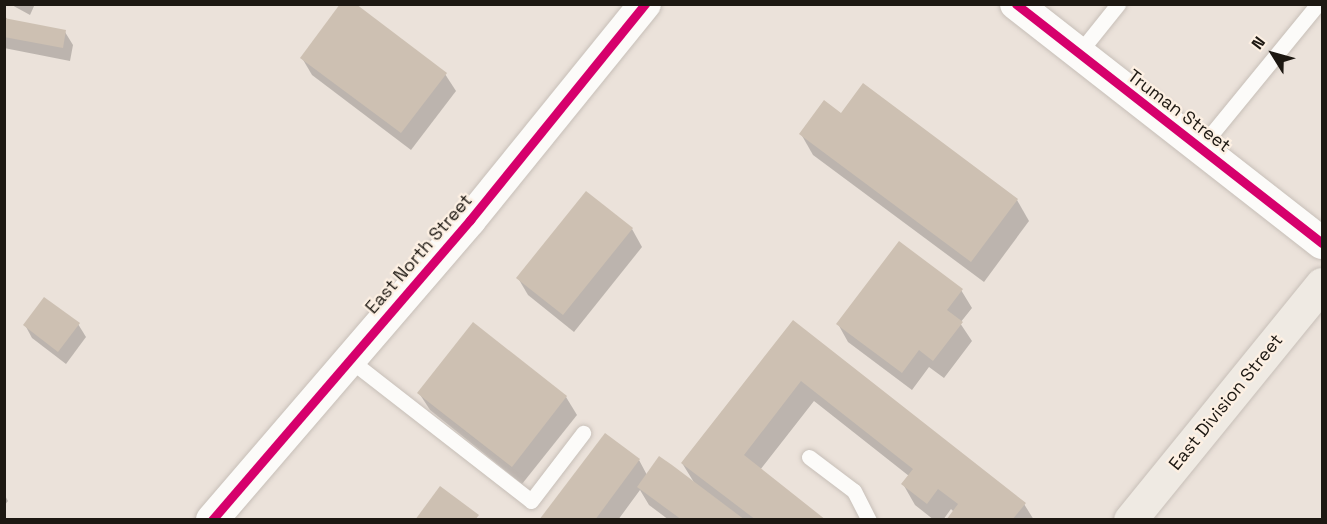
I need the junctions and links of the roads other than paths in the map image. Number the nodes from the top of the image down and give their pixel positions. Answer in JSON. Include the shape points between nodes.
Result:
{"nodes":[{"id":1,"x":645,"y":4,"type":"edge"},
{"id":2,"x":1016,"y":4,"type":"edge"},
{"id":3,"x":1118,"y":4,"type":"edge"},
{"id":4,"x":1318,"y":4,"type":"edge"},
{"id":5,"x":1078,"y":54,"type":"junction"},
{"id":6,"x":1200,"y":148,"type":"junction"},
{"id":7,"x":1323,"y":243,"type":"edge"},
{"id":8,"x":1323,"y":284,"type":"edge"},
{"id":9,"x":350,"y":360,"type":"junction"},
{"id":10,"x":583,"y":434,"type":"dead end"},
{"id":11,"x":809,"y":457,"type":"dead end"},
{"id":12,"x":212,"y":519,"type":"edge"},
{"id":13,"x":869,"y":519,"type":"edge"},
{"id":14,"x":1130,"y":519,"type":"edge"}],
"edges":[{"from":1,"to":9,"type":"street","name":"East North Street","via":[[470,220]]},
{"from":2,"to":5,"type":"street","name":"Truman Street"},
{"from":3,"to":5,"type":"lane"},
{"from":4,"to":6,"type":"lane"},
{"from":5,"to":6,"type":"street","name":"Truman Street"},
{"from":6,"to":7,"type":"street","name":"Truman Street"},
{"from":8,"to":14,"type":"main road","name":"East Division Street"},
{"from":9,"to":10,"type":"lane","via":[[531,501]]},
{"from":9,"to":12,"type":"street","name":"East North Street"},
{"from":11,"to":13,"type":"lane","via":[[854,492]]}]}
